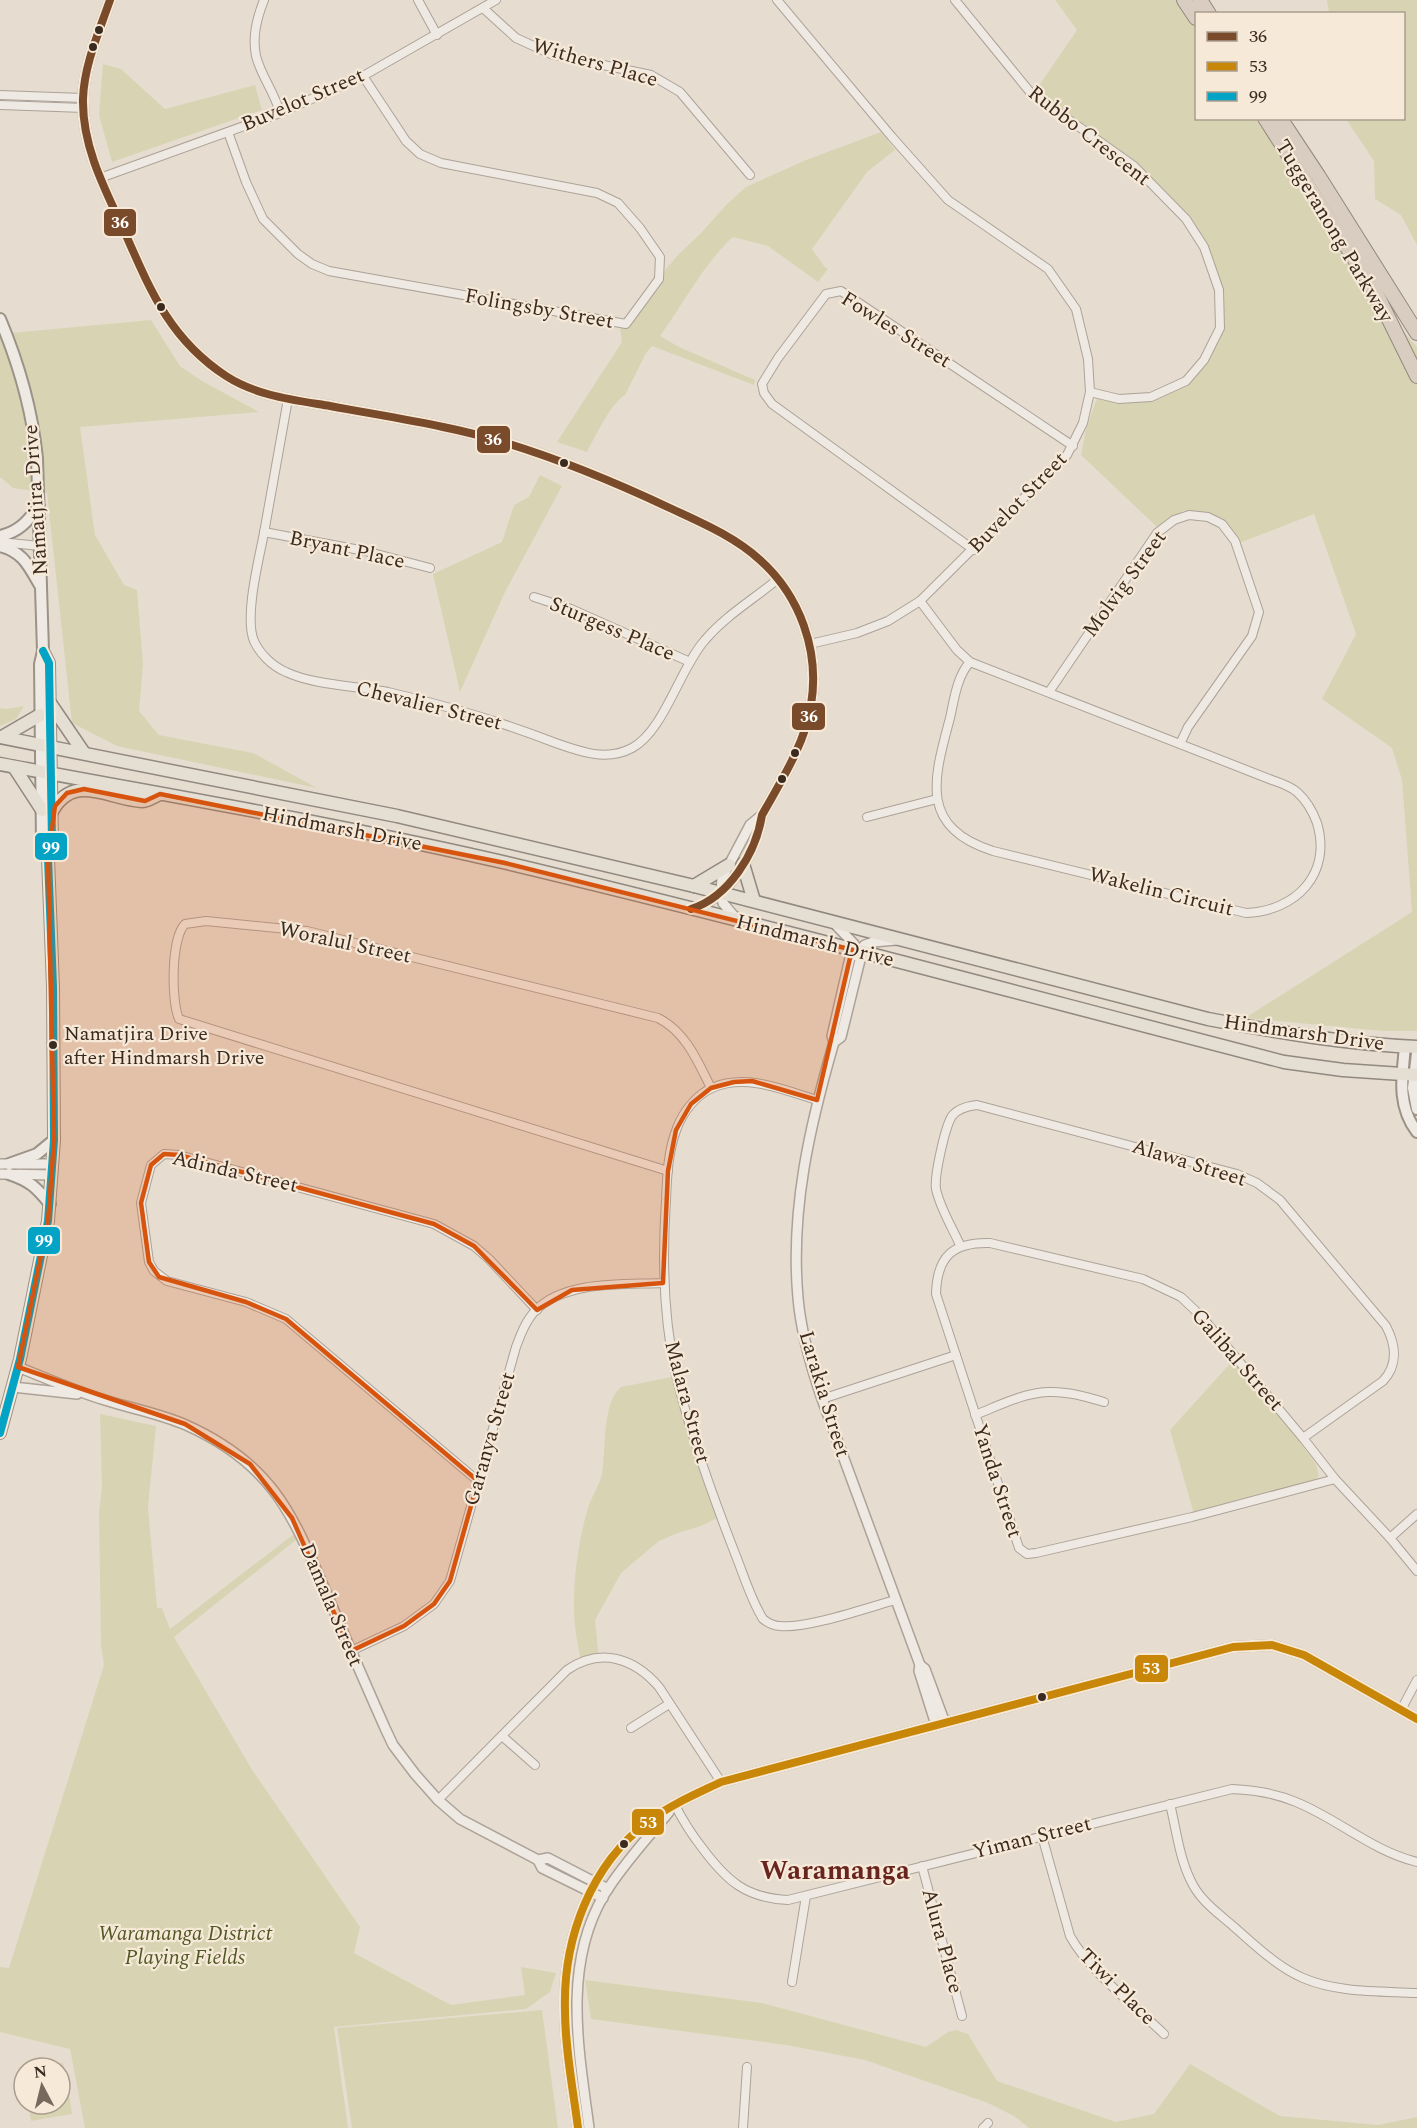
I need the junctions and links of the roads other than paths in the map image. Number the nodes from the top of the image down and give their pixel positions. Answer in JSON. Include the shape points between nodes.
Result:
{"nodes":[{"id":1,"x":110,"y":0,"type":"edge"},
{"id":2,"x":264,"y":0,"type":"edge"},
{"id":3,"x":418,"y":0,"type":"edge"},
{"id":4,"x":496,"y":0,"type":"edge"},
{"id":5,"x":777,"y":0,"type":"edge"},
{"id":6,"x":955,"y":0,"type":"edge"},
{"id":7,"x":1184,"y":0,"type":"edge"},
{"id":8,"x":483,"y":8,"type":"junction"},
{"id":9,"x":1195,"y":15,"type":"edge"},
{"id":10,"x":437,"y":35,"type":"junction"},
{"id":11,"x":363,"y":76,"type":"junction"},
{"id":12,"x":0,"y":95,"type":"edge"},
{"id":13,"x":84,"y":103,"type":"junction"},
{"id":14,"x":0,"y":105,"type":"edge"},
{"id":15,"x":280,"y":113,"type":"junction"},
{"id":16,"x":1267,"y":120,"type":"edge"},
{"id":17,"x":1281,"y":120,"type":"edge"},
{"id":18,"x":228,"y":132,"type":"junction"},
{"id":19,"x":1303,"y":165,"type":"junction"},
{"id":20,"x":750,"y":174,"type":"dead end"},
{"id":21,"x":100,"y":178,"type":"junction"},
{"id":22,"x":1314,"y":181,"type":"junction"},
{"id":23,"x":1390,"y":288,"type":"junction"},
{"id":24,"x":0,"y":319,"type":"edge"},
{"id":25,"x":1417,"y":324,"type":"edge"},
{"id":26,"x":1417,"y":333,"type":"edge"},
{"id":27,"x":1417,"y":376,"type":"edge"},
{"id":28,"x":1090,"y":392,"type":"junction"},
{"id":29,"x":288,"y":399,"type":"junction"},
{"id":30,"x":1073,"y":446,"type":"junction"},
{"id":31,"x":39,"y":506,"type":"junction"},
{"id":32,"x":264,"y":532,"type":"junction"},
{"id":33,"x":0,"y":536,"type":"edge"},
{"id":34,"x":0,"y":544,"type":"edge"},
{"id":35,"x":40,"y":546,"type":"junction"},
{"id":36,"x":974,"y":550,"type":"junction"},
{"id":37,"x":430,"y":568,"type":"dead end"},
{"id":38,"x":778,"y":579,"type":"junction"},
{"id":39,"x":42,"y":587,"type":"junction"},
{"id":40,"x":534,"y":597,"type":"dead end"},
{"id":41,"x":920,"y":602,"type":"junction"},
{"id":42,"x":810,"y":644,"type":"junction"},
{"id":43,"x":43,"y":651,"type":"junction"},
{"id":44,"x":690,"y":662,"type":"junction"},
{"id":45,"x":970,"y":662,"type":"junction"},
{"id":46,"x":1049,"y":692,"type":"junction"},
{"id":47,"x":50,"y":703,"type":"junction"},
{"id":48,"x":40,"y":715,"type":"junction"},
{"id":49,"x":1,"y":737,"type":"edge"},
{"id":50,"x":1180,"y":744,"type":"junction"},
{"id":51,"x":46,"y":745,"type":"junction"},
{"id":52,"x":84,"y":753,"type":"junction"},
{"id":53,"x":0,"y":764,"type":"edge"},
{"id":54,"x":14,"y":767,"type":"junction"},
{"id":55,"x":46,"y":773,"type":"junction"},
{"id":56,"x":160,"y":794,"type":"junction"},
{"id":57,"x":937,"y":800,"type":"junction"},
{"id":58,"x":47,"y":812,"type":"junction"},
{"id":59,"x":762,"y":815,"type":"junction"},
{"id":60,"x":867,"y":817,"type":"dead end"},
{"id":61,"x":743,"y":864,"type":"junction"},
{"id":62,"x":729,"y":865,"type":"junction"},
{"id":63,"x":694,"y":886,"type":"junction"},
{"id":64,"x":721,"y":892,"type":"junction"},
{"id":65,"x":754,"y":901,"type":"junction"},
{"id":66,"x":691,"y":909,"type":"junction"},
{"id":67,"x":744,"y":922,"type":"junction"},
{"id":68,"x":832,"y":922,"type":"junction"},
{"id":69,"x":901,"y":939,"type":"junction"},
{"id":70,"x":857,"y":951,"type":"junction"},
{"id":71,"x":1411,"y":1047,"type":"edge"},
{"id":72,"x":1417,"y":1053,"type":"edge"},
{"id":73,"x":1411,"y":1075,"type":"edge"},
{"id":74,"x":711,"y":1088,"type":"junction"},
{"id":75,"x":817,"y":1100,"type":"junction"},
{"id":76,"x":1417,"y":1109,"type":"edge"},
{"id":77,"x":1417,"y":1132,"type":"edge"},
{"id":78,"x":54,"y":1140,"type":"junction"},
{"id":79,"x":5,"y":1169,"type":"edge"},
{"id":80,"x":52,"y":1169,"type":"junction"},
{"id":81,"x":668,"y":1171,"type":"junction"},
{"id":82,"x":50,"y":1204,"type":"junction"},
{"id":83,"x":960,"y":1245,"type":"junction"},
{"id":84,"x":663,"y":1283,"type":"junction"},
{"id":85,"x":537,"y":1310,"type":"junction"},
{"id":86,"x":956,"y":1355,"type":"junction"},
{"id":87,"x":18,"y":1367,"type":"junction"},
{"id":88,"x":13,"y":1387,"type":"junction"},
{"id":89,"x":89,"y":1395,"type":"junction"},
{"id":90,"x":822,"y":1400,"type":"junction"},
{"id":91,"x":1104,"y":1402,"type":"dead end"},
{"id":92,"x":975,"y":1415,"type":"junction"},
{"id":93,"x":0,"y":1433,"type":"edge"},
{"id":94,"x":1303,"y":1438,"type":"junction"},
{"id":95,"x":1335,"y":1479,"type":"junction"},
{"id":96,"x":478,"y":1481,"type":"junction"},
{"id":97,"x":1417,"y":1514,"type":"edge"},
{"id":98,"x":1390,"y":1538,"type":"junction"},
{"id":99,"x":1417,"y":1571,"type":"edge"},
{"id":100,"x":895,"y":1600,"type":"junction"},
{"id":101,"x":351,"y":1651,"type":"junction"},
{"id":102,"x":1417,"y":1680,"type":"edge"},
{"id":103,"x":669,"y":1704,"type":"junction"},
{"id":104,"x":1401,"y":1710,"type":"junction"},
{"id":105,"x":1417,"y":1719,"type":"edge"},
{"id":106,"x":940,"y":1724,"type":"junction"},
{"id":107,"x":632,"y":1728,"type":"dead end"},
{"id":108,"x":502,"y":1736,"type":"junction"},
{"id":109,"x":535,"y":1766,"type":"dead end"},
{"id":110,"x":721,"y":1782,"type":"junction"},
{"id":111,"x":438,"y":1800,"type":"junction"},
{"id":112,"x":1170,"y":1804,"type":"junction"},
{"id":113,"x":675,"y":1805,"type":"junction"},
{"id":114,"x":1042,"y":1836,"type":"junction"},
{"id":115,"x":538,"y":1860,"type":"junction"},
{"id":116,"x":1417,"y":1862,"type":"edge"},
{"id":117,"x":922,"y":1866,"type":"junction"},
{"id":118,"x":595,"y":1883,"type":"junction"},
{"id":119,"x":589,"y":1892,"type":"junction"},
{"id":120,"x":605,"y":1893,"type":"junction"},
{"id":121,"x":806,"y":1896,"type":"junction"},
{"id":122,"x":792,"y":1983,"type":"dead end"},
{"id":123,"x":1417,"y":1993,"type":"edge"},
{"id":124,"x":962,"y":2016,"type":"dead end"},
{"id":125,"x":1164,"y":2034,"type":"dead end"},
{"id":126,"x":747,"y":2067,"type":"dead end"},
{"id":127,"x":578,"y":2128,"type":"edge"},
{"id":128,"x":589,"y":2128,"type":"edge"},
{"id":129,"x":743,"y":2128,"type":"edge"}],
"edges":[{"from":1,"to":13,"type":"street","via":[[90,58]]},
{"from":2,"to":15,"type":"street","via":[[255,27],[256,57]]},
{"from":3,"to":10,"type":"street"},
{"from":4,"to":8,"type":"street","name":"Buvelot Street"},
{"from":5,"to":28,"type":"street","name":"Buvelot Street","via":[[948,200],[1048,269],[1076,309],[1088,358]]},
{"from":6,"to":28,"type":"street","name":"Rubbo Crescent","via":[[1030,92],[1134,166],[1186,219],[1204,247],[1220,290],[1220,328],[1204,360],[1186,381],[1151,397],[1119,399]]},
{"from":7,"to":9,"type":"highway"},
{"from":8,"to":10,"type":"street","name":"Buvelot Street"},
{"from":8,"to":20,"type":"street","name":"Withers Place","via":[[516,38],[551,54],[651,75],[680,92]]},
{"from":10,"to":11,"type":"street","name":"Buvelot Street"},
{"from":11,"to":15,"type":"street","name":"Buvelot Street"},
{"from":11,"to":18,"type":"street","name":"Folingsby Street","via":[[406,141],[420,154],[441,163],[597,193],[618,203],[660,257],[660,279],[626,324],[328,271],[312,264],[263,219]]},
{"from":12,"to":13,"type":"street"},
{"from":13,"to":14,"type":"street"},
{"from":13,"to":21,"type":"street","via":[[87,136]]},
{"from":15,"to":18,"type":"street","name":"Buvelot Street"},
{"from":16,"to":19,"type":"highway","name":"Tuggeranong Parkway"},
{"from":17,"to":19,"type":"highway","name":"Tuggeranong Parkway"},
{"from":18,"to":21,"type":"street","name":"Buvelot Street"},
{"from":19,"to":22,"type":"highway","name":"Tuggeranong Parkway"},
{"from":21,"to":29,"type":"street","via":[[150,289],[180,337],[229,378],[261,393]]},
{"from":22,"to":23,"type":"highway","name":"Tuggeranong Parkway"},
{"from":22,"to":27,"type":"highway","name":"Tuggeranong Parkway"},
{"from":23,"to":25,"type":"highway"},
{"from":23,"to":26,"type":"highway","name":"Tuggeranong Parkway"},
{"from":24,"to":31,"type":"main road","name":"Namatjira Drive","via":[[20,372],[34,429]]},
{"from":28,"to":30,"type":"street","name":"Buvelot Street"},
{"from":29,"to":32,"type":"street","name":"Chevalier Street"},
{"from":29,"to":38,"type":"street","via":[[447,427],[574,467],[717,531],[754,555]]},
{"from":30,"to":36,"type":"street","name":"Buvelot Street"},
{"from":30,"to":36,"type":"street","name":"Fowles Street","via":[[841,291],[826,294],[778,358],[762,384],[764,393],[772,404]]},
{"from":31,"to":33,"type":"main road","via":[[17,530]]},
{"from":31,"to":35,"type":"main road","name":"Namatjira Drive"},
{"from":32,"to":37,"type":"street","name":"Bryant Place"},
{"from":32,"to":44,"type":"street","name":"Chevalier Street","via":[[251,608],[253,639],[270,662],[308,679],[456,709],[580,753],[608,754],[640,743],[653,728]]},
{"from":34,"to":35,"type":"street"},
{"from":34,"to":39,"type":"main road","via":[[25,560]]},
{"from":35,"to":39,"type":"main road","name":"Namatjira Drive"},
{"from":36,"to":41,"type":"street","name":"Buvelot Street"},
{"from":38,"to":42,"type":"street","via":[[798,609]]},
{"from":38,"to":44,"type":"street","name":"Chevalier Street","via":[[703,641]]},
{"from":39,"to":43,"type":"main road","name":"Namatjira Drive"},
{"from":40,"to":44,"type":"street","name":"Sturgess Place","via":[[571,609]]},
{"from":41,"to":42,"type":"street","name":"Buvelot Street","via":[[888,621]]},
{"from":41,"to":45,"type":"street","name":"Wakelin Circuit"},
{"from":42,"to":59,"type":"street","via":[[813,687],[804,732]]},
{"from":43,"to":47,"type":"main road","name":"Namatjira Drive","via":[[49,663]]},
{"from":43,"to":48,"type":"main road","name":"Namatjira Drive"},
{"from":45,"to":46,"type":"street","name":"Wakelin Circuit"},
{"from":45,"to":57,"type":"street","name":"Wakelin Circuit","via":[[961,676],[943,743]]},
{"from":46,"to":50,"type":"street","name":"Wakelin Circuit"},
{"from":46,"to":50,"type":"street","name":"Molvig Street","via":[[1157,533],[1174,520],[1208,517],[1222,524],[1235,541],[1259,612],[1252,636]]},
{"from":47,"to":51,"type":"main road","name":"Namatjira Drive"},
{"from":47,"to":52,"type":"main road"},
{"from":48,"to":49,"type":"main road"},
{"from":48,"to":51,"type":"main road","name":"Namatjira Drive"},
{"from":49,"to":51,"type":"main road","name":"Hindmarsh Drive"},
{"from":50,"to":57,"type":"street","name":"Wakelin Circuit","via":[[1288,786],[1311,810],[1320,839],[1319,861],[1310,881],[1288,903],[1257,913],[1234,911],[993,851],[968,841],[954,830]]},
{"from":51,"to":52,"type":"main road","name":"Hindmarsh Drive"},
{"from":51,"to":55,"type":"main road","name":"Namatjira Drive"},
{"from":52,"to":63,"type":"main road","name":"Hindmarsh Drive","via":[[397,816]]},
{"from":53,"to":54,"type":"main road","name":"Hindmarsh Drive"},
{"from":54,"to":55,"type":"main road","name":"Hindmarsh Drive"},
{"from":54,"to":58,"type":"main road"},
{"from":55,"to":56,"type":"main road","name":"Hindmarsh Drive"},
{"from":55,"to":58,"type":"main road","name":"Namatjira Drive"},
{"from":56,"to":58,"type":"main road","via":[[145,801],[84,789],[67,793]]},
{"from":56,"to":66,"type":"main road","name":"Hindmarsh Drive","via":[[505,863]]},
{"from":57,"to":60,"type":"street"},
{"from":58,"to":78,"type":"main road","name":"Namatjira Drive","via":[[52,842],[48,858]]},
{"from":59,"to":61,"type":"street","via":[[760,830]]},
{"from":59,"to":62,"type":"street","via":[[750,825]]},
{"from":61,"to":64,"type":"street"},
{"from":61,"to":65,"type":"main road"},
{"from":62,"to":63,"type":"main road"},
{"from":62,"to":64,"type":"street","via":[[722,878]]},
{"from":63,"to":64,"type":"main road","name":"Hindmarsh Drive"},
{"from":64,"to":65,"type":"main road","name":"Hindmarsh Drive"},
{"from":64,"to":66,"type":"street","via":[[705,905]]},
{"from":64,"to":67,"type":"street","via":[[723,903]]},
{"from":65,"to":68,"type":"main road","name":"Hindmarsh Drive"},
{"from":66,"to":67,"type":"main road","name":"Hindmarsh Drive"},
{"from":67,"to":70,"type":"main road","name":"Hindmarsh Drive"},
{"from":68,"to":69,"type":"main road","name":"Hindmarsh Drive"},
{"from":68,"to":70,"type":"street"},
{"from":69,"to":70,"type":"street","via":[[873,942]]},
{"from":69,"to":71,"type":"main road","name":"Hindmarsh Drive","via":[[1208,1019],[1288,1034]]},
{"from":70,"to":73,"type":"main road","name":"Hindmarsh Drive","via":[[1284,1062]]},
{"from":70,"to":75,"type":"street","name":"Larakia Street","via":[[850,958],[840,1021],[832,1036],[834,1042]]},
{"from":71,"to":73,"type":"main road"},
{"from":72,"to":73,"type":"main road"},
{"from":73,"to":76,"type":"main road"},
{"from":73,"to":77,"type":"main road","via":[[1401,1089],[1408,1118]]},
{"from":74,"to":75,"type":"street","name":"Malara Street","via":[[752,1081]]},
{"from":74,"to":81,"type":"street","name":"Malara Street","via":[[682,1117]]},
{"from":74,"to":81,"type":"street","name":"Woralul Street","via":[[686,1042],[658,1018],[308,932],[206,921],[185,924],[178,934],[174,996],[179,1019]]},
{"from":75,"to":90,"type":"street","name":"Larakia Street","via":[[798,1202],[796,1257],[803,1332]]},
{"from":78,"to":79,"type":"main road","via":[[38,1154]]},
{"from":78,"to":80,"type":"main road","name":"Namatjira Drive"},
{"from":79,"to":80,"type":"street"},
{"from":79,"to":82,"type":"main road","via":[[36,1187]]},
{"from":80,"to":82,"type":"main road","name":"Namatjira Drive"},
{"from":81,"to":84,"type":"street","name":"Malara Street"},
{"from":82,"to":87,"type":"main road","name":"Namatjira Drive"},
{"from":83,"to":86,"type":"street","name":"Yanda Street","via":[[944,1262],[936,1280],[936,1294]]},
{"from":83,"to":94,"type":"street","name":"Galibal Street","via":[[990,1243],[1143,1279],[1181,1297]]},
{"from":83,"to":94,"type":"street","name":"Alawa Street","via":[[939,1199],[935,1180],[950,1121],[960,1109],[971,1106],[1227,1171],[1257,1183],[1280,1200],[1392,1337],[1395,1354],[1383,1381]]},
{"from":84,"to":85,"type":"street","name":"Garanya Street","via":[[572,1290]]},
{"from":84,"to":100,"type":"street","name":"Malara Street","via":[[676,1376],[701,1460],[763,1619],[780,1627],[802,1625]]},
{"from":85,"to":96,"type":"street","name":"Garanya Street","via":[[516,1347]]},
{"from":85,"to":96,"type":"street","name":"Adinda Street","via":[[474,1246],[434,1224],[179,1155],[164,1154],[151,1166],[141,1203],[149,1262],[159,1277],[246,1302],[286,1319]]},
{"from":86,"to":90,"type":"street"},
{"from":86,"to":92,"type":"street","name":"Yanda Street"},
{"from":87,"to":88,"type":"main road","name":"Namatjira Drive"},
{"from":87,"to":89,"type":"street","name":"Damala Street"},
{"from":88,"to":89,"type":"street","name":"Damala Street"},
{"from":88,"to":93,"type":"main road","name":"Namatjira Drive"},
{"from":89,"to":101,"type":"street","name":"Damala Street","via":[[185,1425],[250,1464],[281,1500],[301,1535]]},
{"from":90,"to":100,"type":"street","name":"Larakia Street"},
{"from":91,"to":92,"type":"street","via":[[1049,1392],[1028,1395]]},
{"from":92,"to":95,"type":"street","name":"Yanda Street","via":[[1019,1548],[1027,1554],[1192,1517]]},
{"from":94,"to":95,"type":"street","name":"Galibal Street"},
{"from":95,"to":98,"type":"street","name":"Galibal Street"},
{"from":96,"to":101,"type":"street","name":"Garanya Street","via":[[450,1581],[434,1604],[404,1626]]},
{"from":97,"to":98,"type":"street"},
{"from":98,"to":99,"type":"street","name":"Galibal Street"},
{"from":100,"to":106,"type":"street","name":"Larakia Street"},
{"from":101,"to":111,"type":"street","name":"Damala Street","via":[[393,1744]]},
{"from":102,"to":104,"type":"street"},
{"from":103,"to":107,"type":"street"},
{"from":103,"to":108,"type":"street","via":[[647,1674],[632,1663],[616,1659],[581,1662],[567,1670]]},
{"from":103,"to":110,"type":"street"},
{"from":104,"to":105,"type":"street"},
{"from":104,"to":106,"type":"street","via":[[1304,1656],[1272,1645],[1233,1647]]},
{"from":106,"to":110,"type":"street"},
{"from":108,"to":109,"type":"street"},
{"from":108,"to":111,"type":"street"},
{"from":110,"to":113,"type":"street"},
{"from":111,"to":115,"type":"street","name":"Damala Street","via":[[460,1819]]},
{"from":112,"to":114,"type":"street","name":"Yiman Street"},
{"from":112,"to":116,"type":"street","name":"Yiman Street","via":[[1232,1789],[1275,1794],[1299,1803],[1389,1853]]},
{"from":112,"to":123,"type":"street","via":[[1184,1865],[1194,1887],[1205,1902],[1266,1955],[1323,1985]]},
{"from":113,"to":118,"type":"street","via":[[648,1822],[622,1846]]},
{"from":113,"to":120,"type":"street"},
{"from":113,"to":121,"type":"street","name":"Yiman Street","via":[[714,1863],[735,1884],[778,1900]]},
{"from":114,"to":117,"type":"street","name":"Yiman Street"},
{"from":114,"to":125,"type":"street","name":"Tiwi Place","via":[[1070,1936],[1077,1948]]},
{"from":115,"to":118,"type":"street","name":"Damala Street","via":[[548,1858]]},
{"from":115,"to":119,"type":"street","name":"Damala Street","via":[[542,1868]]},
{"from":117,"to":121,"type":"street","name":"Yiman Street"},
{"from":117,"to":124,"type":"street","name":"Alura Place"},
{"from":118,"to":119,"type":"street"},
{"from":118,"to":120,"type":"street","name":"Damala Street"},
{"from":119,"to":120,"type":"street","name":"Damala Street"},
{"from":119,"to":127,"type":"street","via":[[566,1968],[565,2022]]},
{"from":120,"to":128,"type":"street","via":[[581,1958],[577,1996]]},
{"from":121,"to":122,"type":"street"},
{"from":126,"to":129,"type":"street"}]}
